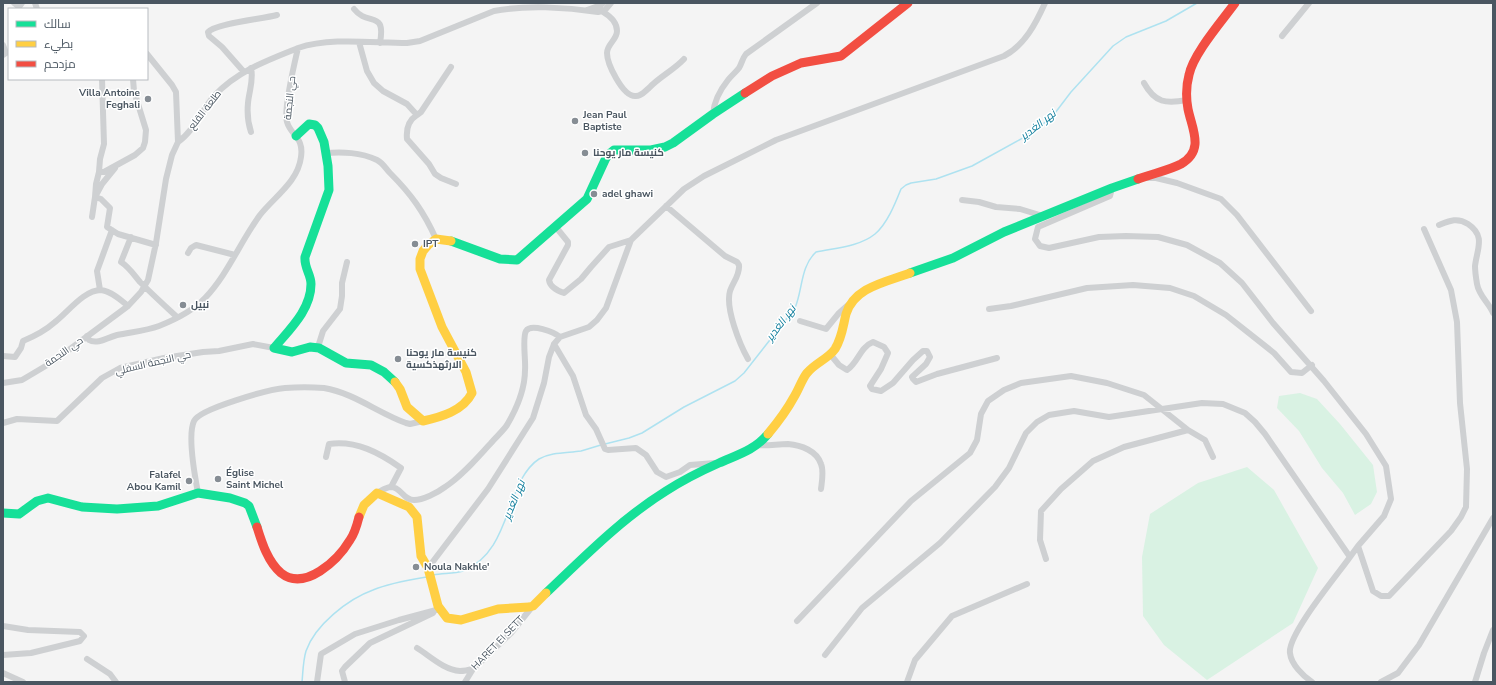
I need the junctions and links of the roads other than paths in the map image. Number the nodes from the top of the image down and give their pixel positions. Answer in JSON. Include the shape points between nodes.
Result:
{"nodes":[{"id":1,"x":14,"y":3,"type":"edge"},
{"id":2,"x":22,"y":3,"type":"edge"},
{"id":3,"x":603,"y":3,"type":"edge"},
{"id":4,"x":611,"y":3,"type":"edge"},
{"id":5,"x":817,"y":3,"type":"edge"},
{"id":6,"x":908,"y":3,"type":"edge"},
{"id":7,"x":1045,"y":3,"type":"edge"},
{"id":8,"x":1235,"y":3,"type":"edge"},
{"id":9,"x":1309,"y":3,"type":"edge"},
{"id":10,"x":354,"y":9,"type":"dead end"},
{"id":11,"x":586,"y":10,"type":"junction"},
{"id":12,"x":604,"y":12,"type":"junction"},
{"id":13,"x":277,"y":15,"type":"dead end"},
{"id":14,"x":1282,"y":36,"type":"dead end"},
{"id":15,"x":359,"y":42,"type":"junction"},
{"id":16,"x":380,"y":43,"type":"junction"},
{"id":17,"x":3,"y":45,"type":"edge"},
{"id":18,"x":298,"y":48,"type":"junction"},
{"id":19,"x":3,"y":55,"type":"edge"},
{"id":20,"x":148,"y":55,"type":"edge"},
{"id":21,"x":684,"y":58,"type":"dead end"},
{"id":22,"x":451,"y":67,"type":"dead end"},
{"id":23,"x":251,"y":68,"type":"junction"},
{"id":24,"x":244,"y":72,"type":"junction"},
{"id":25,"x":102,"y":80,"type":"edge"},
{"id":26,"x":133,"y":80,"type":"edge"},
{"id":27,"x":1144,"y":82,"type":"dead end"},
{"id":28,"x":1187,"y":100,"type":"junction"},
{"id":29,"x":417,"y":114,"type":"junction"},
{"id":30,"x":713,"y":114,"type":"junction"},
{"id":31,"x":251,"y":132,"type":"dead end"},
{"id":32,"x":296,"y":136,"type":"junction"},
{"id":33,"x":178,"y":142,"type":"junction"},
{"id":34,"x":325,"y":153,"type":"junction"},
{"id":35,"x":120,"y":162,"type":"junction"},
{"id":36,"x":99,"y":172,"type":"junction"},
{"id":37,"x":1139,"y":179,"type":"junction"},
{"id":38,"x":456,"y":184,"type":"dead end"},
{"id":39,"x":1112,"y":188,"type":"junction"},
{"id":40,"x":95,"y":197,"type":"junction"},
{"id":41,"x":962,"y":200,"type":"dead end"},
{"id":42,"x":666,"y":206,"type":"junction"},
{"id":43,"x":1043,"y":216,"type":"junction"},
{"id":44,"x":92,"y":217,"type":"dead end"},
{"id":45,"x":1439,"y":225,"type":"dead end"},
{"id":46,"x":555,"y":226,"type":"junction"},
{"id":47,"x":1424,"y":229,"type":"dead end"},
{"id":48,"x":112,"y":230,"type":"junction"},
{"id":49,"x":131,"y":238,"type":"junction"},
{"id":50,"x":436,"y":239,"type":"junction"},
{"id":51,"x":631,"y":240,"type":"junction"},
{"id":52,"x":156,"y":245,"type":"junction"},
{"id":53,"x":188,"y":253,"type":"dead end"},
{"id":54,"x":235,"y":255,"type":"junction"},
{"id":55,"x":347,"y":262,"type":"dead end"},
{"id":56,"x":145,"y":287,"type":"junction"},
{"id":57,"x":100,"y":290,"type":"junction"},
{"id":58,"x":851,"y":302,"type":"junction"},
{"id":59,"x":128,"y":306,"type":"junction"},
{"id":60,"x":989,"y":309,"type":"dead end"},
{"id":61,"x":1311,"y":311,"type":"dead end"},
{"id":62,"x":1493,"y":314,"type":"edge"},
{"id":63,"x":177,"y":317,"type":"junction"},
{"id":64,"x":800,"y":321,"type":"dead end"},
{"id":65,"x":87,"y":336,"type":"junction"},
{"id":66,"x":560,"y":336,"type":"junction"},
{"id":67,"x":554,"y":344,"type":"junction"},
{"id":68,"x":318,"y":347,"type":"junction"},
{"id":69,"x":274,"y":348,"type":"junction"},
{"id":70,"x":830,"y":354,"type":"junction"},
{"id":71,"x":3,"y":356,"type":"edge"},
{"id":72,"x":997,"y":358,"type":"dead end"},
{"id":73,"x":748,"y":360,"type":"dead end"},
{"id":74,"x":1312,"y":366,"type":"junction"},
{"id":75,"x":3,"y":383,"type":"edge"},
{"id":76,"x":1162,"y":409,"type":"junction"},
{"id":77,"x":423,"y":421,"type":"junction"},
{"id":78,"x":3,"y":423,"type":"edge"},
{"id":79,"x":1188,"y":430,"type":"junction"},
{"id":80,"x":757,"y":445,"type":"junction"},
{"id":81,"x":326,"y":457,"type":"dead end"},
{"id":82,"x":1213,"y":457,"type":"dead end"},
{"id":83,"x":721,"y":462,"type":"junction"},
{"id":84,"x":391,"y":487,"type":"junction"},
{"id":85,"x":820,"y":489,"type":"dead end"},
{"id":86,"x":377,"y":493,"type":"junction"},
{"id":87,"x":198,"y":494,"type":"junction"},
{"id":88,"x":3,"y":513,"type":"edge"},
{"id":89,"x":1493,"y":518,"type":"edge"},
{"id":90,"x":1358,"y":546,"type":"junction"},
{"id":91,"x":1350,"y":557,"type":"junction"},
{"id":92,"x":1046,"y":559,"type":"dead end"},
{"id":93,"x":428,"y":568,"type":"junction"},
{"id":94,"x":1027,"y":584,"type":"dead end"},
{"id":95,"x":533,"y":606,"type":"junction"},
{"id":96,"x":438,"y":610,"type":"junction"},
{"id":97,"x":797,"y":621,"type":"dead end"},
{"id":98,"x":3,"y":626,"type":"edge"},
{"id":99,"x":1493,"y":630,"type":"edge"},
{"id":100,"x":417,"y":648,"type":"dead end"},
{"id":101,"x":825,"y":654,"type":"dead end"},
{"id":102,"x":3,"y":655,"type":"edge"},
{"id":103,"x":87,"y":659,"type":"dead end"},
{"id":104,"x":473,"y":669,"type":"junction"},
{"id":105,"x":3,"y":674,"type":"edge"},
{"id":106,"x":24,"y":682,"type":"edge"},
{"id":107,"x":116,"y":682,"type":"edge"},
{"id":108,"x":317,"y":682,"type":"edge"},
{"id":109,"x":345,"y":682,"type":"edge"},
{"id":110,"x":465,"y":682,"type":"edge"},
{"id":111,"x":907,"y":682,"type":"edge"},
{"id":112,"x":1312,"y":682,"type":"edge"},
{"id":113,"x":1381,"y":682,"type":"edge"},
{"id":114,"x":1475,"y":682,"type":"edge"}],
"edges":[{"from":1,"to":2,"type":"street","via":[[19,7]]},
{"from":3,"to":11,"type":"street"},
{"from":4,"to":12,"type":"street"},
{"from":5,"to":30,"type":"street","via":[[741,59],[739,68],[718,96]]},
{"from":6,"to":30,"type":"street","via":[[841,56],[793,66],[755,86]]},
{"from":7,"to":42,"type":"street","via":[[1036,23],[1012,52],[776,140],[704,176],[684,189]]},
{"from":8,"to":28,"type":"street","via":[[1192,63]]},
{"from":9,"to":14,"type":"street"},
{"from":10,"to":16,"type":"street","via":[[359,14],[380,23]]},
{"from":11,"to":12,"type":"street"},
{"from":11,"to":16,"type":"street","via":[[506,8],[420,41]]},
{"from":12,"to":21,"type":"street","via":[[612,19],[617,31],[616,37],[607,49],[607,57],[620,84],[632,96],[643,94]]},
{"from":13,"to":24,"type":"street","via":[[208,32]]},
{"from":15,"to":16,"type":"street"},
{"from":15,"to":18,"type":"street","via":[[313,44]]},
{"from":15,"to":29,"type":"street","via":[[367,71],[374,83],[407,104]]},
{"from":17,"to":19,"type":"street","via":[[6,52]]},
{"from":18,"to":23,"type":"street","name":"طلعة القلع"},
{"from":18,"to":32,"type":"street","name":"حي النجمة","via":[[286,119]]},
{"from":20,"to":33,"type":"street","via":[[176,92]]},
{"from":22,"to":29,"type":"street","via":[[421,112]]},
{"from":23,"to":24,"type":"street","name":"طلعة القلع"},
{"from":23,"to":31,"type":"street","via":[[253,75],[248,103],[248,124]]},
{"from":24,"to":33,"type":"street","name":"طلعة القلع","via":[[223,87],[188,133]]},
{"from":25,"to":36,"type":"street","via":[[104,144]]},
{"from":26,"to":35,"type":"street","via":[[146,130],[145,142],[140,152]]},
{"from":27,"to":28,"type":"street","via":[[1155,98],[1171,102]]},
{"from":28,"to":37,"type":"street","via":[[1195,136],[1195,153],[1181,164]]},
{"from":29,"to":38,"type":"street","via":[[412,117],[409,124],[409,142],[435,174]]},
{"from":30,"to":46,"type":"street","via":[[665,146],[651,150],[614,150],[608,155],[587,199]]},
{"from":32,"to":34,"type":"street","via":[[309,124],[315,125],[321,133]]},
{"from":32,"to":54,"type":"street","name":"حي النجمة","via":[[300,142],[301,157],[294,175],[257,219]]},
{"from":33,"to":52,"type":"street","via":[[166,179]]},
{"from":34,"to":50,"type":"street","via":[[358,154],[381,163],[415,200]]},
{"from":34,"to":69,"type":"street","via":[[329,190],[307,249],[304,266],[311,281],[311,292],[298,319]]},
{"from":35,"to":36,"type":"street","via":[[106,172]]},
{"from":35,"to":40,"type":"street"},
{"from":36,"to":40,"type":"street"},
{"from":37,"to":39,"type":"street"},
{"from":37,"to":61,"type":"street","via":[[1156,178],[1177,183],[1221,199],[1237,215]]},
{"from":39,"to":43,"type":"street"},
{"from":39,"to":74,"type":"street","via":[[1110,196],[1038,227],[1035,239],[1040,246],[1049,248],[1099,238],[1126,236],[1158,238],[1187,245],[1220,263],[1242,283]]},
{"from":40,"to":44,"type":"street"},
{"from":40,"to":48,"type":"street","via":[[101,198],[110,208],[107,227]]},
{"from":41,"to":43,"type":"street","via":[[1020,209]]},
{"from":42,"to":51,"type":"street"},
{"from":42,"to":73,"type":"street","via":[[739,265],[738,275],[729,297],[734,327]]},
{"from":43,"to":58,"type":"street","via":[[953,258],[868,288]]},
{"from":45,"to":62,"type":"street","via":[[1453,220],[1464,222],[1473,227],[1478,235],[1480,246],[1475,266],[1477,285],[1479,293]]},
{"from":46,"to":50,"type":"street","via":[[520,259],[513,261]]},
{"from":46,"to":51,"type":"street","via":[[568,245],[549,283],[564,293],[581,279],[609,247]]},
{"from":47,"to":90,"type":"street","via":[[1450,290],[1457,322],[1460,403],[1467,469],[1466,507],[1451,531],[1389,596],[1381,596],[1374,591]]},
{"from":48,"to":49,"type":"street"},
{"from":48,"to":57,"type":"street","via":[[97,271]]},
{"from":49,"to":52,"type":"street"},
{"from":49,"to":56,"type":"street","via":[[121,262],[128,266]]},
{"from":50,"to":77,"type":"street","via":[[423,249],[420,268],[442,327],[463,366],[472,393],[463,405],[437,418]]},
{"from":51,"to":66,"type":"street","via":[[606,308],[589,327]]},
{"from":52,"to":56,"type":"street"},
{"from":53,"to":54,"type":"street","via":[[196,246]]},
{"from":54,"to":63,"type":"street","name":"حي النجمة","via":[[204,300]]},
{"from":55,"to":68,"type":"street","via":[[340,309],[323,331]]},
{"from":56,"to":59,"type":"street"},
{"from":56,"to":63,"type":"street"},
{"from":57,"to":59,"type":"street"},
{"from":57,"to":71,"type":"street","via":[[89,294],[54,323],[23,341],[15,357]]},
{"from":58,"to":64,"type":"street","via":[[826,330]]},
{"from":58,"to":70,"type":"street","via":[[837,346]]},
{"from":59,"to":65,"type":"street"},
{"from":60,"to":74,"type":"street","via":[[1087,288],[1133,285],[1170,288],[1194,296],[1226,316],[1274,353],[1291,372],[1302,372]]},
{"from":63,"to":65,"type":"street","name":"حي النجمة","via":[[159,326],[97,342],[91,342]]},
{"from":65,"to":75,"type":"street","name":"حي النجمة","via":[[54,361],[28,376],[15,382]]},
{"from":66,"to":67,"type":"street"},
{"from":66,"to":84,"type":"street","via":[[534,327],[526,330],[523,388],[506,426],[475,460],[446,486],[417,500],[411,500],[398,489]]},
{"from":67,"to":83,"type":"street","via":[[573,376],[586,415],[608,450],[636,448],[646,455],[657,472],[666,477],[690,465]]},
{"from":67,"to":93,"type":"street","via":[[533,418],[488,489]]},
{"from":68,"to":69,"type":"street","via":[[307,347],[298,351]]},
{"from":68,"to":77,"type":"street","via":[[344,362],[367,364],[379,370],[397,384],[405,403]]},
{"from":69,"to":78,"type":"street","name":"حي النجمة السفلي","via":[[253,344],[164,358],[120,368],[102,378],[58,421],[16,419]]},
{"from":70,"to":72,"type":"street","via":[[846,370],[868,344],[873,342],[884,347],[888,352],[886,361],[870,386],[881,392],[923,351],[927,351],[930,357],[912,377],[916,382]]},
{"from":70,"to":80,"type":"street","via":[[807,373],[779,419]]},
{"from":74,"to":90,"type":"street","via":[[1366,434],[1386,466],[1391,499],[1384,516]]},
{"from":76,"to":79,"type":"street"},
{"from":76,"to":91,"type":"street","via":[[1202,403],[1223,404],[1245,413],[1265,434]]},
{"from":76,"to":97,"type":"street","via":[[1144,395],[1107,383],[1071,376],[1021,383],[1004,390],[988,401],[981,414],[977,440],[970,453],[911,501]]},
{"from":76,"to":101,"type":"street","via":[[1109,416],[1074,411],[1049,415],[1037,422],[1026,433],[995,487],[940,543],[862,608]]},
{"from":77,"to":87,"type":"street","via":[[406,423],[325,388],[279,389],[219,406],[194,420],[193,463]]},
{"from":79,"to":82,"type":"street","via":[[1204,440]]},
{"from":79,"to":92,"type":"street","via":[[1124,447],[1093,462],[1061,489],[1041,511],[1040,540]]},
{"from":80,"to":83,"type":"street","via":[[744,454]]},
{"from":80,"to":85,"type":"street","via":[[797,445],[809,450],[820,460]]},
{"from":81,"to":84,"type":"street","via":[[329,444],[338,442],[362,447],[382,455],[401,468]]},
{"from":83,"to":95,"type":"street","via":[[633,512]]},
{"from":84,"to":86,"type":"street"},
{"from":86,"to":87,"type":"street","via":[[364,502],[355,531],[333,562],[306,578],[297,579],[283,574],[274,565],[249,506],[239,500]]},
{"from":86,"to":93,"type":"street","via":[[402,503],[415,513],[419,525],[421,556]]},
{"from":87,"to":88,"type":"street","via":[[158,506],[117,509],[82,507],[48,498],[37,501],[19,514]]},
{"from":89,"to":113,"type":"street","via":[[1419,645],[1398,673]]},
{"from":90,"to":91,"type":"street"},
{"from":91,"to":112,"type":"street","via":[[1303,622],[1289,652],[1293,662]]},
{"from":93,"to":96,"type":"street"},
{"from":94,"to":111,"type":"street","via":[[952,616],[915,660]]},
{"from":95,"to":96,"type":"street","via":[[524,609],[505,608],[458,620],[447,618]]},
{"from":95,"to":104,"type":"street","name":"HARET EI SETT","via":[[511,633]]},
{"from":96,"to":108,"type":"street","via":[[355,634],[321,654]]},
{"from":96,"to":109,"type":"street","via":[[370,643],[342,671]]},
{"from":98,"to":102,"type":"street","via":[[28,630],[80,632],[84,636],[80,641],[40,651]]},
{"from":99,"to":114,"type":"street"},
{"from":100,"to":104,"type":"street","via":[[442,666],[459,671]]},
{"from":103,"to":107,"type":"street","via":[[110,674]]},
{"from":104,"to":110,"type":"street","name":"HARET EI SETT"},
{"from":105,"to":106,"type":"street"}]}
